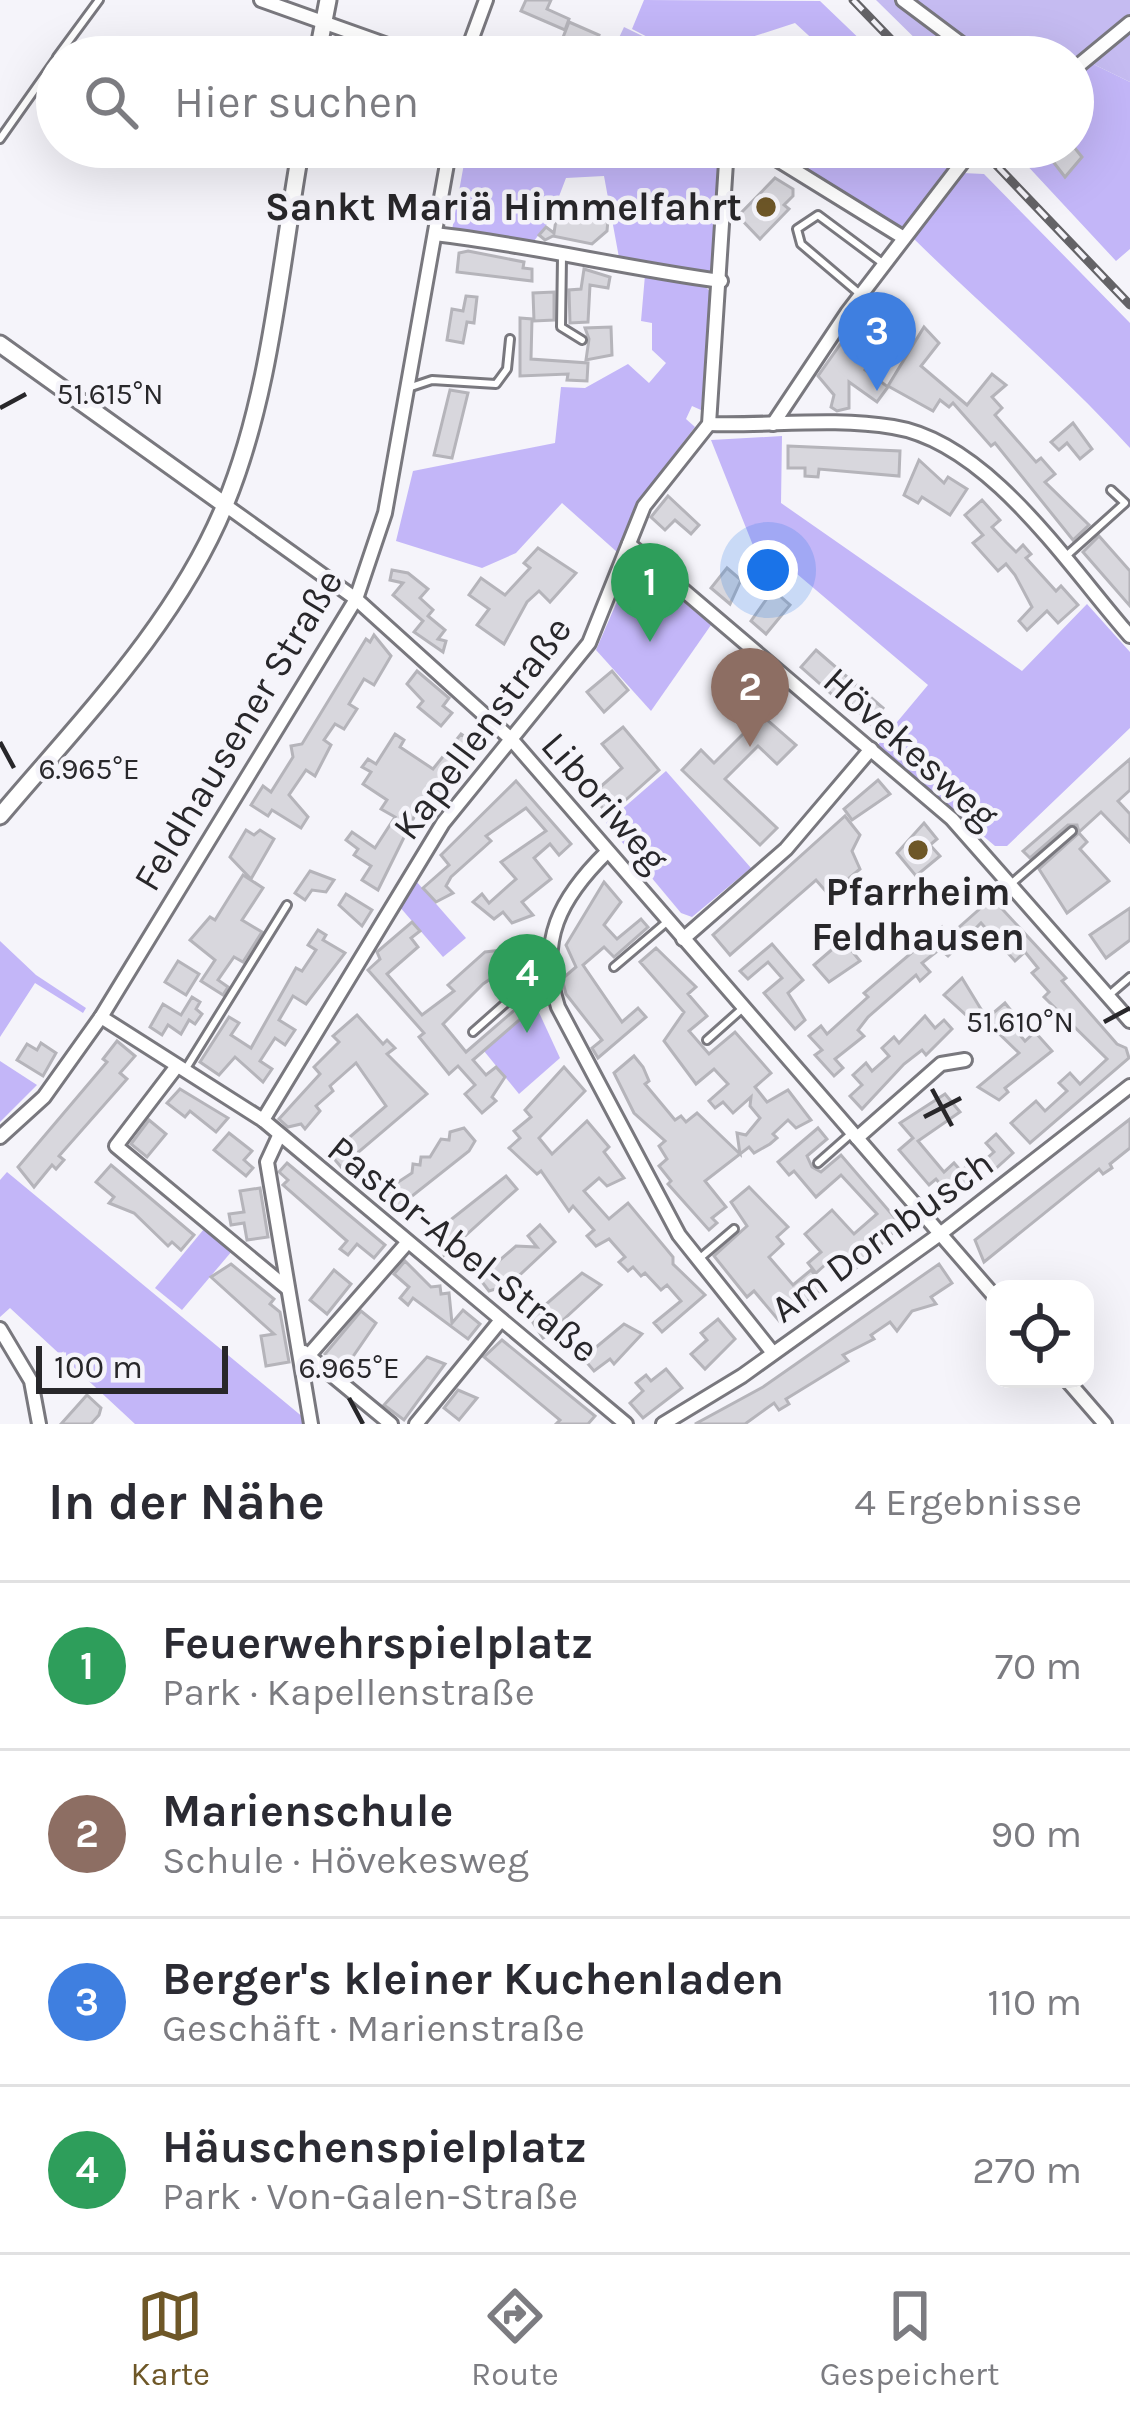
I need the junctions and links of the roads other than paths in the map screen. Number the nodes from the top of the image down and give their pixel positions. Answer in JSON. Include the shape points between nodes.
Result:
{"nodes":[{"id":1,"x":99,"y":0,"type":"edge"},
{"id":2,"x":261,"y":0,"type":"edge"},
{"id":3,"x":328,"y":0,"type":"edge"},
{"id":4,"x":485,"y":0,"type":"edge"},
{"id":5,"x":903,"y":0,"type":"edge"},
{"id":6,"x":323,"y":23,"type":"junction"},
{"id":7,"x":1130,"y":23,"type":"edge"},
{"id":8,"x":72,"y":36,"type":"edge"},
{"id":9,"x":321,"y":36,"type":"edge"},
{"id":10,"x":360,"y":36,"type":"edge"},
{"id":11,"x":473,"y":36,"type":"edge"},
{"id":12,"x":951,"y":36,"type":"edge"},
{"id":13,"x":1094,"y":53,"type":"edge"},
{"id":14,"x":36,"y":87,"type":"edge"},
{"id":15,"x":0,"y":139,"type":"edge"},
{"id":16,"x":297,"y":168,"type":"edge"},
{"id":17,"x":446,"y":168,"type":"edge"},
{"id":18,"x":726,"y":168,"type":"edge"},
{"id":19,"x":791,"y":168,"type":"edge"},
{"id":20,"x":958,"y":168,"type":"edge"},
{"id":21,"x":435,"y":234,"type":"junction"},
{"id":22,"x":904,"y":238,"type":"junction"},
{"id":23,"x":562,"y":257,"type":"junction"},
{"id":24,"x":884,"y":265,"type":"junction"},
{"id":25,"x":721,"y":281,"type":"junction"},
{"id":26,"x":861,"y":295,"type":"junction"},
{"id":27,"x":510,"y":339,"type":"dead end"},
{"id":28,"x":582,"y":340,"type":"dead end"},
{"id":29,"x":0,"y":344,"type":"edge"},
{"id":30,"x":408,"y":388,"type":"junction"},
{"id":31,"x":709,"y":424,"type":"junction"},
{"id":32,"x":773,"y":424,"type":"junction"},
{"id":33,"x":1111,"y":490,"type":"dead end"},
{"id":34,"x":226,"y":505,"type":"junction"},
{"id":35,"x":629,"y":544,"type":"junction"},
{"id":36,"x":1063,"y":559,"type":"junction"},
{"id":37,"x":356,"y":599,"type":"junction"},
{"id":38,"x":1130,"y":636,"type":"edge"},
{"id":39,"x":511,"y":740,"type":"junction"},
{"id":40,"x":871,"y":749,"type":"junction"},
{"id":41,"x":0,"y":816,"type":"edge"},
{"id":42,"x":1072,"y":831,"type":"dead end"},
{"id":43,"x":607,"y":852,"type":"junction"},
{"id":44,"x":1012,"y":884,"type":"junction"},
{"id":45,"x":287,"y":905,"type":"dead end"},
{"id":46,"x":668,"y":920,"type":"junction"},
{"id":47,"x":683,"y":939,"type":"junction"},
{"id":48,"x":614,"y":967,"type":"dead end"},
{"id":49,"x":1130,"y":977,"type":"edge"},
{"id":50,"x":549,"y":980,"type":"junction"},
{"id":51,"x":1108,"y":996,"type":"junction"},
{"id":52,"x":743,"y":1008,"type":"junction"},
{"id":53,"x":101,"y":1017,"type":"junction"},
{"id":54,"x":1130,"y":1022,"type":"edge"},
{"id":55,"x":473,"y":1032,"type":"dead end"},
{"id":56,"x":707,"y":1040,"type":"dead end"},
{"id":57,"x":965,"y":1060,"type":"dead end"},
{"id":58,"x":181,"y":1068,"type":"junction"},
{"id":59,"x":1130,"y":1086,"type":"edge"},
{"id":60,"x":263,"y":1120,"type":"junction"},
{"id":61,"x":279,"y":1136,"type":"junction"},
{"id":62,"x":855,"y":1136,"type":"junction"},
{"id":63,"x":0,"y":1137,"type":"edge"},
{"id":64,"x":818,"y":1163,"type":"dead end"},
{"id":65,"x":734,"y":1229,"type":"dead end"},
{"id":66,"x":940,"y":1234,"type":"junction"},
{"id":67,"x":406,"y":1243,"type":"junction"},
{"id":68,"x":698,"y":1260,"type":"junction"},
{"id":69,"x":986,"y":1287,"type":"edge"},
{"id":70,"x":288,"y":1289,"type":"junction"},
{"id":71,"x":501,"y":1320,"type":"junction"},
{"id":72,"x":0,"y":1329,"type":"edge"},
{"id":73,"x":304,"y":1352,"type":"junction"},
{"id":74,"x":773,"y":1353,"type":"junction"},
{"id":75,"x":1074,"y":1388,"type":"edge"},
{"id":76,"x":39,"y":1424,"type":"edge"},
{"id":77,"x":311,"y":1424,"type":"edge"},
{"id":78,"x":391,"y":1424,"type":"edge"},
{"id":79,"x":416,"y":1424,"type":"edge"},
{"id":80,"x":626,"y":1424,"type":"edge"},
{"id":81,"x":663,"y":1424,"type":"edge"},
{"id":82,"x":1105,"y":1424,"type":"edge"}],
"edges":[{"from":1,"to":8,"type":"lane"},
{"from":2,"to":6,"type":"street"},
{"from":3,"to":6,"type":"street"},
{"from":4,"to":11,"type":"street"},
{"from":5,"to":12,"type":"street"},
{"from":6,"to":9,"type":"street"},
{"from":6,"to":10,"type":"street"},
{"from":7,"to":13,"type":"street"},
{"from":14,"to":15,"type":"lane"},
{"from":16,"to":34,"type":"street","via":[[255,410]]},
{"from":17,"to":21,"type":"street","name":"Feldhausener Straße"},
{"from":18,"to":25,"type":"street"},
{"from":19,"to":22,"type":"street"},
{"from":20,"to":22,"type":"street"},
{"from":21,"to":23,"type":"street","via":[[532,245]]},
{"from":21,"to":30,"type":"street","name":"Feldhausener Straße"},
{"from":22,"to":24,"type":"street"},
{"from":23,"to":25,"type":"street"},
{"from":23,"to":28,"type":"lane","via":[[561,327]]},
{"from":24,"to":26,"type":"street"},
{"from":24,"to":26,"type":"lane","via":[[818,215],[797,229],[799,241]]},
{"from":25,"to":31,"type":"street"},
{"from":26,"to":32,"type":"street"},
{"from":27,"to":30,"type":"lane","via":[[507,369],[496,384],[432,380]]},
{"from":29,"to":34,"type":"street"},
{"from":30,"to":37,"type":"street","name":"Feldhausener Straße","via":[[385,513]]},
{"from":31,"to":32,"type":"street"},
{"from":31,"to":35,"type":"street","name":"Kapellenstraße","via":[[644,506]]},
{"from":32,"to":36,"type":"street","via":[[880,425],[934,440],[975,464]]},
{"from":33,"to":36,"type":"lane","via":[[1125,503]]},
{"from":34,"to":37,"type":"street","name":"Liboriweg"},
{"from":34,"to":41,"type":"street","via":[[152,632]]},
{"from":35,"to":39,"type":"street","name":"Kapellenstraße","via":[[589,643]]},
{"from":35,"to":40,"type":"street","name":"Hövekesweg"},
{"from":36,"to":38,"type":"street"},
{"from":37,"to":39,"type":"street","name":"Liboriweg"},
{"from":37,"to":53,"type":"street","name":"Feldhausener Straße"},
{"from":39,"to":43,"type":"street","name":"Liboriweg"},
{"from":39,"to":60,"type":"street","name":"Kapellenstraße","via":[[406,879]]},
{"from":40,"to":44,"type":"street","name":"Hövekesweg"},
{"from":40,"to":47,"type":"street","via":[[786,849]]},
{"from":42,"to":44,"type":"lane"},
{"from":43,"to":46,"type":"street","name":"Liboriweg"},
{"from":43,"to":50,"type":"street","via":[[564,898],[548,951]]},
{"from":44,"to":51,"type":"street","name":"Hövekesweg"},
{"from":45,"to":58,"type":"lane"},
{"from":46,"to":47,"type":"street","name":"Liboriweg"},
{"from":46,"to":48,"type":"lane"},
{"from":47,"to":52,"type":"street","name":"Liboriweg"},
{"from":49,"to":51,"type":"lane"},
{"from":50,"to":55,"type":"lane","via":[[517,994]]},
{"from":50,"to":68,"type":"street","via":[[623,1137]]},
{"from":51,"to":54,"type":"street","name":"Hövekesweg"},
{"from":52,"to":56,"type":"lane"},
{"from":52,"to":62,"type":"street","name":"Liboriweg"},
{"from":53,"to":58,"type":"street","name":"Pastor-Abel-Straße"},
{"from":53,"to":63,"type":"street","name":"Feldhausener Straße","via":[[44,1097]]},
{"from":57,"to":62,"type":"street","via":[[941,1064]]},
{"from":58,"to":60,"type":"street","name":"Pastor-Abel-Straße"},
{"from":58,"to":70,"type":"street","via":[[116,1146]]},
{"from":59,"to":66,"type":"street","name":"Am Dornbusch"},
{"from":60,"to":61,"type":"street","name":"Pastor-Abel-Straße"},
{"from":61,"to":67,"type":"street","name":"Pastor-Abel-Straße"},
{"from":61,"to":70,"type":"street","via":[[267,1162]]},
{"from":62,"to":64,"type":"lane"},
{"from":62,"to":66,"type":"street","name":"Liboriweg"},
{"from":65,"to":68,"type":"lane"},
{"from":66,"to":69,"type":"street","name":"Liboriweg"},
{"from":66,"to":74,"type":"street","name":"Am Dornbusch"},
{"from":67,"to":71,"type":"street","name":"Pastor-Abel-Straße"},
{"from":67,"to":73,"type":"street"},
{"from":68,"to":74,"type":"street"},
{"from":70,"to":73,"type":"street"},
{"from":71,"to":79,"type":"street"},
{"from":71,"to":80,"type":"street","name":"Pastor-Abel-Straße"},
{"from":72,"to":76,"type":"street","via":[[31,1381]]},
{"from":73,"to":77,"type":"street"},
{"from":73,"to":78,"type":"street"},
{"from":74,"to":81,"type":"street","name":"Am Dornbusch"},
{"from":75,"to":82,"type":"street"}]}
